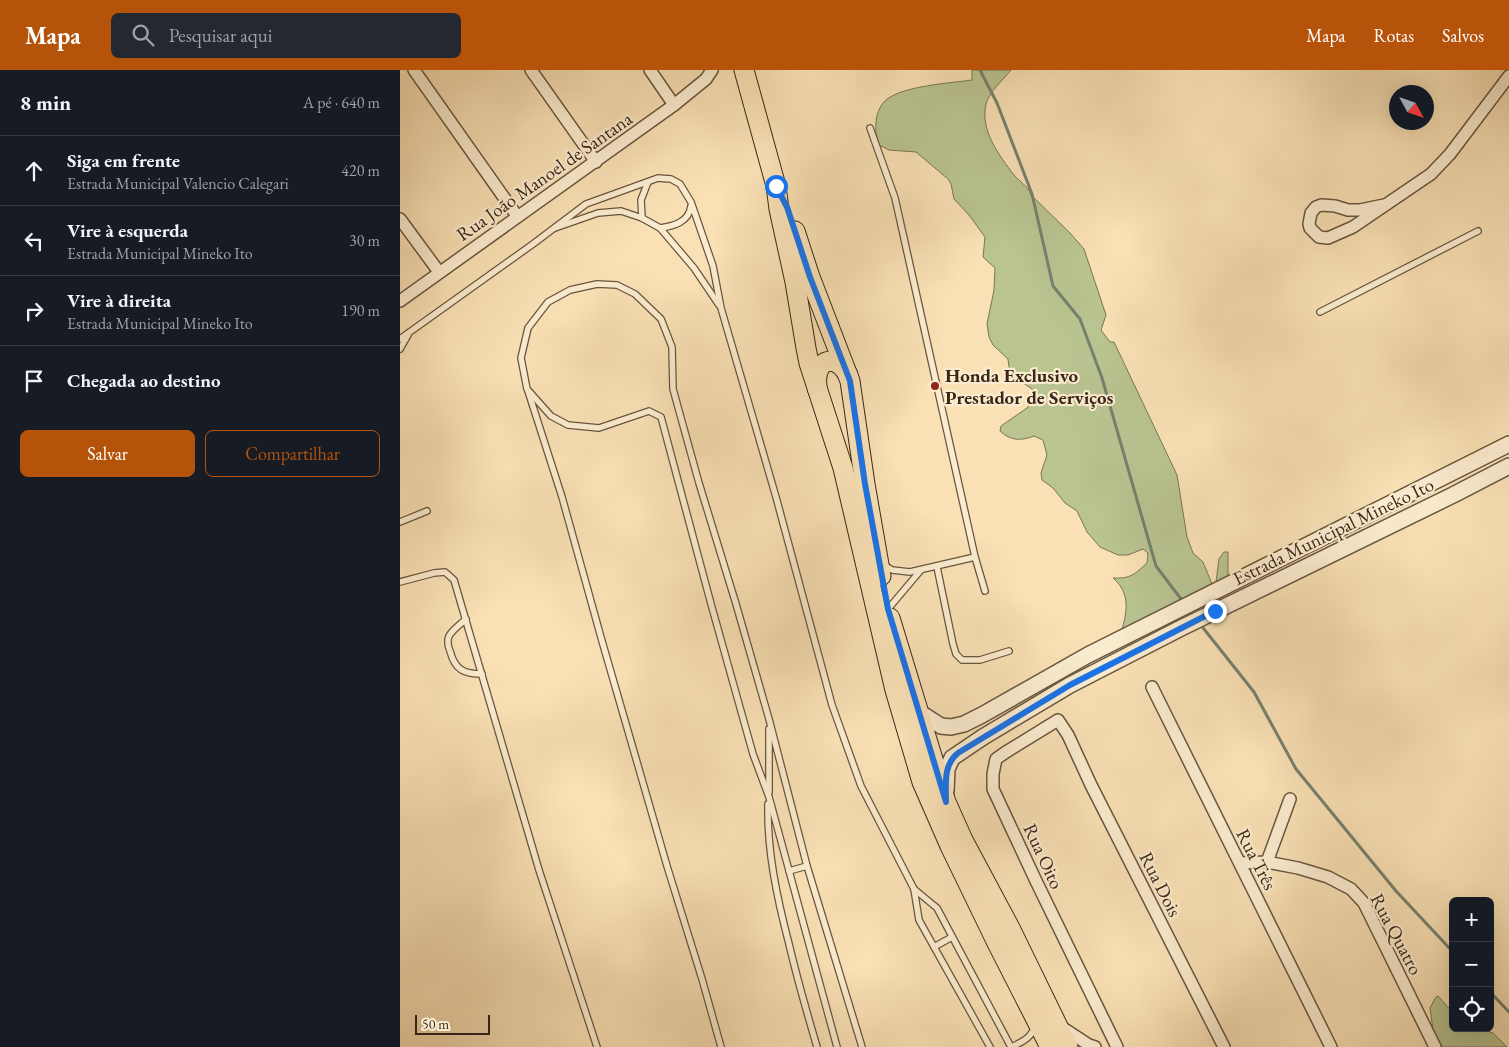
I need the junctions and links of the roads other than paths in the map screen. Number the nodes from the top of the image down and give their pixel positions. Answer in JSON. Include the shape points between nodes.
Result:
{"nodes":[{"id":1,"x":414,"y":70,"type":"edge"},
{"id":2,"x":531,"y":70,"type":"edge"},
{"id":3,"x":650,"y":70,"type":"edge"},
{"id":4,"x":744,"y":70,"type":"edge"},
{"id":5,"x":709,"y":74,"type":"edge"},
{"id":6,"x":1509,"y":76,"type":"edge"},
{"id":7,"x":674,"y":105,"type":"junction"},
{"id":8,"x":870,"y":128,"type":"dead end"},
{"id":9,"x":596,"y":162,"type":"junction"},
{"id":10,"x":648,"y":182,"type":"junction"},
{"id":11,"x":776,"y":186,"type":"junction"},
{"id":12,"x":691,"y":202,"type":"junction"},
{"id":13,"x":1384,"y":205,"type":"junction"},
{"id":14,"x":517,"y":216,"type":"junction"},
{"id":15,"x":400,"y":218,"type":"edge"},
{"id":16,"x":642,"y":218,"type":"junction"},
{"id":17,"x":660,"y":228,"type":"junction"},
{"id":18,"x":1478,"y":230,"type":"dead end"},
{"id":19,"x":549,"y":231,"type":"junction"},
{"id":20,"x":439,"y":272,"type":"junction"},
{"id":21,"x":400,"y":301,"type":"edge"},
{"id":22,"x":721,"y":308,"type":"junction"},
{"id":23,"x":1320,"y":312,"type":"dead end"},
{"id":24,"x":409,"y":333,"type":"junction"},
{"id":25,"x":400,"y":339,"type":"edge"},
{"id":26,"x":400,"y":349,"type":"edge"},
{"id":27,"x":850,"y":381,"type":"junction"},
{"id":28,"x":528,"y":389,"type":"junction"},
{"id":29,"x":817,"y":390,"type":"junction"},
{"id":30,"x":1509,"y":444,"type":"edge"},
{"id":31,"x":1486,"y":456,"type":"junction"},
{"id":32,"x":1509,"y":466,"type":"edge"},
{"id":33,"x":1490,"y":476,"type":"junction"},
{"id":34,"x":427,"y":511,"type":"dead end"},
{"id":35,"x":400,"y":522,"type":"edge"},
{"id":36,"x":975,"y":557,"type":"junction"},
{"id":37,"x":878,"y":561,"type":"junction"},
{"id":38,"x":937,"y":567,"type":"junction"},
{"id":39,"x":921,"y":570,"type":"junction"},
{"id":40,"x":400,"y":582,"type":"edge"},
{"id":41,"x":985,"y":591,"type":"dead end"},
{"id":42,"x":888,"y":609,"type":"junction"},
{"id":43,"x":466,"y":619,"type":"junction"},
{"id":44,"x":1010,"y":651,"type":"dead end"},
{"id":45,"x":482,"y":674,"type":"junction"},
{"id":46,"x":1152,"y":688,"type":"dead end"},
{"id":47,"x":919,"y":712,"type":"junction"},
{"id":48,"x":769,"y":719,"type":"junction"},
{"id":49,"x":1068,"y":735,"type":"joint"},
{"id":50,"x":769,"y":797,"type":"junction"},
{"id":51,"x":1290,"y":799,"type":"dead end"},
{"id":52,"x":946,"y":802,"type":"junction"},
{"id":53,"x":1267,"y":862,"type":"junction"},
{"id":54,"x":1240,"y":863,"type":"junction"},
{"id":55,"x":807,"y":866,"type":"junction"},
{"id":56,"x":789,"y":872,"type":"junction"},
{"id":57,"x":914,"y":889,"type":"junction"},
{"id":58,"x":952,"y":937,"type":"junction"},
{"id":59,"x":934,"y":947,"type":"junction"},
{"id":60,"x":1036,"y":1018,"type":"junction"},
{"id":61,"x":1057,"y":1024,"type":"junction"},
{"id":62,"x":597,"y":1047,"type":"edge"},
{"id":63,"x":721,"y":1047,"type":"edge"},
{"id":64,"x":817,"y":1047,"type":"edge"},
{"id":65,"x":837,"y":1047,"type":"edge"},
{"id":66,"x":862,"y":1047,"type":"edge"},
{"id":67,"x":990,"y":1047,"type":"edge"},
{"id":68,"x":1011,"y":1047,"type":"edge"},
{"id":69,"x":1050,"y":1047,"type":"edge"},
{"id":70,"x":1068,"y":1047,"type":"edge"},
{"id":71,"x":1095,"y":1047,"type":"edge"},
{"id":72,"x":1117,"y":1047,"type":"edge"},
{"id":73,"x":1224,"y":1047,"type":"edge"},
{"id":74,"x":1331,"y":1047,"type":"edge"},
{"id":75,"x":1434,"y":1047,"type":"edge"}],
"edges":[{"from":1,"to":14,"type":"street"},
{"from":2,"to":9,"type":"street"},
{"from":3,"to":7,"type":"street"},
{"from":4,"to":11,"type":"main road"},
{"from":5,"to":7,"type":"street","name":"Rua João Manoel de Santana"},
{"from":6,"to":13,"type":"street","via":[[1445,159],[1430,174]]},
{"from":7,"to":9,"type":"street","name":"Rua João Manoel de Santana"},
{"from":8,"to":36,"type":"lane","via":[[895,198]]},
{"from":9,"to":14,"type":"street","name":"Rua João Manoel de Santana"},
{"from":10,"to":12,"type":"lane","via":[[658,178],[671,179],[680,184]]},
{"from":10,"to":16,"type":"lane","via":[[641,200]]},
{"from":10,"to":19,"type":"lane","via":[[586,204]]},
{"from":11,"to":27,"type":"main road","via":[[787,207]]},
{"from":11,"to":29,"type":"main road","via":[[806,348]]},
{"from":12,"to":17,"type":"lane","via":[[690,212],[685,218],[674,226]]},
{"from":12,"to":22,"type":"lane","via":[[713,266]]},
{"from":13,"to":13,"type":"street","via":[[1328,238],[1319,237],[1310,228],[1311,213],[1321,204],[1348,210]]},
{"from":14,"to":20,"type":"street","name":"Rua João Manoel de Santana"},
{"from":15,"to":20,"type":"street"},
{"from":16,"to":17,"type":"lane"},
{"from":16,"to":19,"type":"lane","via":[[621,211],[598,213]]},
{"from":17,"to":22,"type":"lane","via":[[694,268]]},
{"from":18,"to":23,"type":"lane"},
{"from":19,"to":24,"type":"lane"},
{"from":20,"to":21,"type":"street","name":"Rua João Manoel de Santana"},
{"from":22,"to":57,"type":"lane","via":[[832,705],[860,786]]},
{"from":24,"to":25,"type":"lane"},
{"from":24,"to":26,"type":"lane"},
{"from":27,"to":29,"type":"main road","via":[[843,367],[830,361],[819,371]]},
{"from":27,"to":37,"type":"main road"},
{"from":28,"to":48,"type":"lane","via":[[521,358],[528,328],[548,302],[570,290],[597,284],[617,284],[635,294],[661,319],[672,347],[673,389]]},
{"from":28,"to":50,"type":"lane","via":[[551,416],[568,425],[599,428],[649,411],[661,417],[753,754]]},
{"from":28,"to":63,"type":"lane"},
{"from":29,"to":60,"type":"main road","via":[[844,475],[896,690],[922,782],[971,890]]},
{"from":30,"to":31,"type":"street","name":"Estrada Municipal Mineko Ito"},
{"from":31,"to":33,"type":"street","via":[[1478,471]]},
{"from":31,"to":47,"type":"street","name":"Estrada Municipal Mineko Ito","via":[[1088,655],[982,716],[951,727],[941,726]]},
{"from":32,"to":33,"type":"street","name":"Estrada Municipal Mineko Ito"},
{"from":33,"to":52,"type":"street","name":"Estrada Municipal Mineko Ito","via":[[1070,685],[952,758],[947,769]]},
{"from":34,"to":35,"type":"lane"},
{"from":36,"to":38,"type":"lane"},
{"from":36,"to":41,"type":"lane"},
{"from":37,"to":39,"type":"lane","via":[[892,570]]},
{"from":37,"to":42,"type":"main road"},
{"from":38,"to":39,"type":"lane"},
{"from":38,"to":44,"type":"lane","via":[[956,654],[962,660],[980,660]]},
{"from":39,"to":42,"type":"lane"},
{"from":40,"to":43,"type":"lane","via":[[445,572],[454,580]]},
{"from":42,"to":47,"type":"main road"},
{"from":43,"to":45,"type":"lane"},
{"from":43,"to":45,"type":"lane","via":[[448,638],[452,661],[468,674]]},
{"from":45,"to":62,"type":"lane","via":[[538,870]]},
{"from":46,"to":54,"type":"street","name":"Rua Três"},
{"from":47,"to":52,"type":"main road"},
{"from":48,"to":50,"type":"lane"},
{"from":48,"to":55,"type":"lane"},
{"from":49,"to":72,"type":"street","name":"Rua Oito","via":[[1058,720],[1006,752],[996,760],[992,774],[993,789]]},
{"from":49,"to":73,"type":"street","name":"Rua Dois"},
{"from":50,"to":56,"type":"lane"},
{"from":50,"to":64,"type":"lane","via":[[771,868]]},
{"from":51,"to":53,"type":"street"},
{"from":52,"to":61,"type":"main road"},
{"from":53,"to":54,"type":"street","name":"Rua Quatro"},
{"from":53,"to":75,"type":"street","name":"Rua Quatro","via":[[1328,877],[1351,889],[1364,903]]},
{"from":54,"to":74,"type":"street","name":"Rua Três"},
{"from":55,"to":56,"type":"lane"},
{"from":55,"to":66,"type":"lane"},
{"from":56,"to":65,"type":"lane"},
{"from":57,"to":58,"type":"lane","via":[[937,908]]},
{"from":57,"to":59,"type":"lane","via":[[919,920]]},
{"from":58,"to":59,"type":"lane"},
{"from":58,"to":68,"type":"lane"},
{"from":59,"to":67,"type":"lane"},
{"from":60,"to":68,"type":"lane","via":[[1030,1037]]},
{"from":60,"to":69,"type":"main road"},
{"from":61,"to":70,"type":"main road"},
{"from":61,"to":71,"type":"street"}]}
